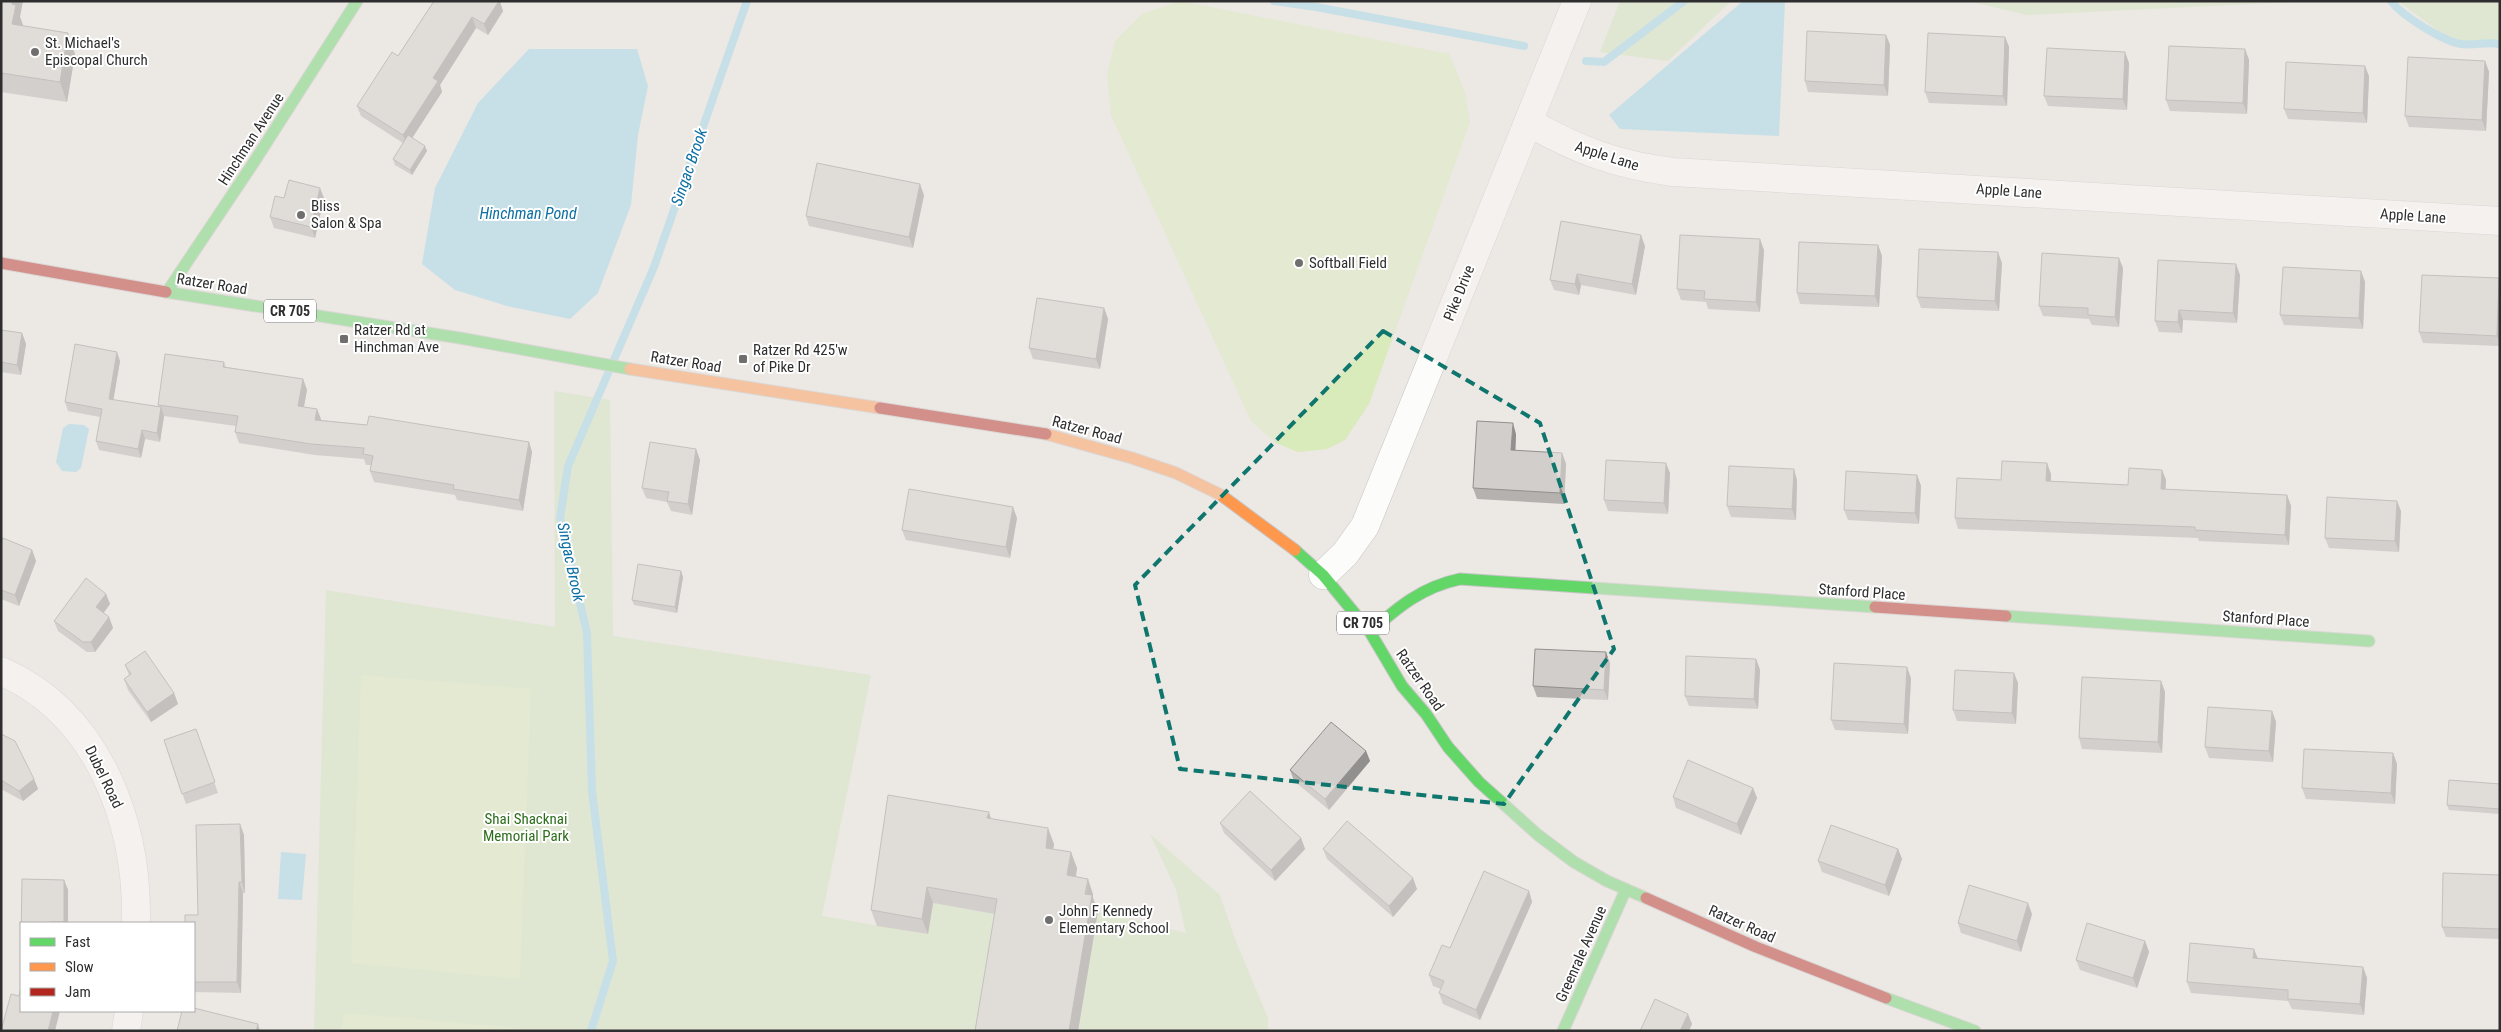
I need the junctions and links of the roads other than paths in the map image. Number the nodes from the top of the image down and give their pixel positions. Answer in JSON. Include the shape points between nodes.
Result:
{"nodes":[{"id":1,"x":357,"y":1,"type":"edge"},
{"id":2,"x":1578,"y":1,"type":"edge"},
{"id":3,"x":1528,"y":122,"type":"junction"},
{"id":4,"x":2500,"y":221,"type":"edge"},
{"id":5,"x":1,"y":263,"type":"edge"},
{"id":6,"x":167,"y":292,"type":"junction"},
{"id":7,"x":1323,"y":575,"type":"junction"},
{"id":8,"x":1370,"y":632,"type":"junction"},
{"id":9,"x":2369,"y":641,"type":"dead end"},
{"id":10,"x":1,"y":671,"type":"edge"},
{"id":11,"x":1626,"y":889,"type":"junction"},
{"id":12,"x":136,"y":922,"type":"edge"},
{"id":13,"x":130,"y":1012,"type":"edge"},
{"id":14,"x":126,"y":1031,"type":"edge"},
{"id":15,"x":1563,"y":1031,"type":"edge"},
{"id":16,"x":1975,"y":1031,"type":"edge"}],
"edges":[{"from":1,"to":6,"type":"main road","name":"Hinchman Avenue"},
{"from":2,"to":3,"type":"street","name":"Pike Drive"},
{"from":3,"to":4,"type":"street","name":"Apple Lane","via":[[1562,142],[1603,158],[1673,172]]},
{"from":3,"to":7,"type":"street","name":"Pike Drive","via":[[1365,526]]},
{"from":5,"to":6,"type":"main road","name":"Ratzer Road","number":"CR 705"},
{"from":6,"to":7,"type":"main road","name":"Ratzer Road","number":"CR 705","via":[[1052,435],[1176,473],[1221,495]]},
{"from":7,"to":8,"type":"main road","name":"Ratzer Road","number":"CR 705"},
{"from":8,"to":9,"type":"main road","name":"Stanford Place","via":[[1414,594],[1437,583],[1460,580]]},
{"from":8,"to":11,"type":"main road","name":"Ratzer Road","number":"CR 705","via":[[1402,686],[1479,782],[1538,835],[1574,862]]},
{"from":10,"to":12,"type":"street","name":"Dubel Road","via":[[46,697],[64,713],[87,742],[107,776],[122,813],[132,853],[137,895]]},
{"from":11,"to":15,"type":"main road","name":"Greenrale Avenue"},
{"from":11,"to":16,"type":"main road","name":"Ratzer Road","number":"CR 705","via":[[1756,947]]},
{"from":13,"to":14,"type":"street"}]}
